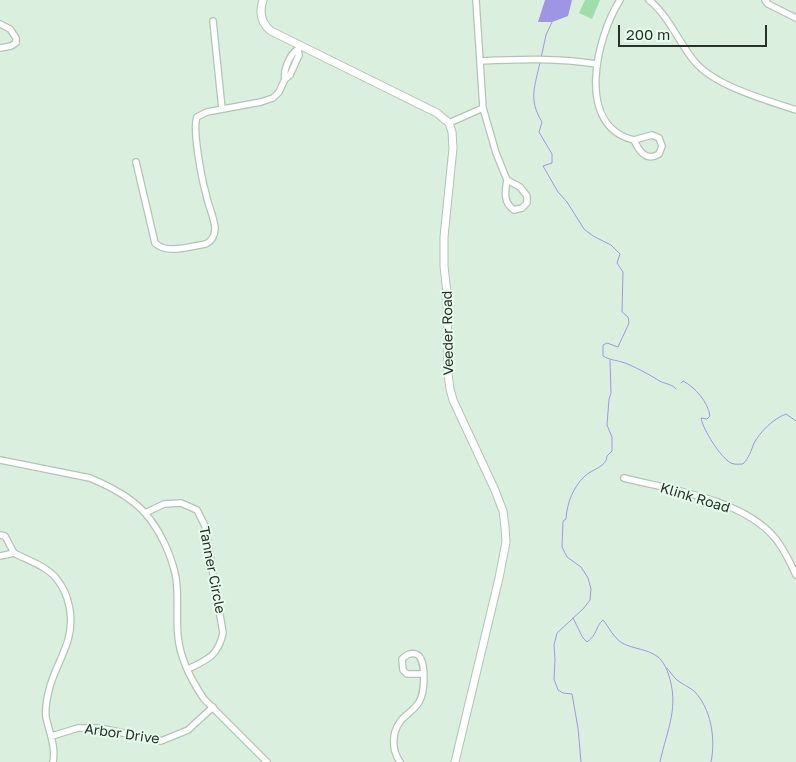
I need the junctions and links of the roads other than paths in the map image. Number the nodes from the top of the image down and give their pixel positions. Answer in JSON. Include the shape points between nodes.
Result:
{"nodes":[{"id":1,"x":263,"y":0,"type":"edge"},
{"id":2,"x":476,"y":0,"type":"edge"},
{"id":3,"x":620,"y":0,"type":"edge"},
{"id":4,"x":649,"y":0,"type":"edge"},
{"id":5,"x":765,"y":0,"type":"edge"},
{"id":6,"x":796,"y":18,"type":"edge"},
{"id":7,"x":213,"y":21,"type":"dead end"},
{"id":8,"x":0,"y":24,"type":"edge"},
{"id":9,"x":299,"y":47,"type":"junction"},
{"id":10,"x":0,"y":48,"type":"edge"},
{"id":11,"x":481,"y":61,"type":"junction"},
{"id":12,"x":597,"y":64,"type":"junction"},
{"id":13,"x":483,"y":108,"type":"junction"},
{"id":14,"x":222,"y":109,"type":"junction"},
{"id":15,"x":796,"y":110,"type":"edge"},
{"id":16,"x":449,"y":123,"type":"junction"},
{"id":17,"x":634,"y":140,"type":"junction"},
{"id":18,"x":136,"y":162,"type":"dead end"},
{"id":19,"x":507,"y":180,"type":"junction"},
{"id":20,"x":0,"y":460,"type":"edge"},
{"id":21,"x":624,"y":478,"type":"dead end"},
{"id":22,"x":145,"y":513,"type":"junction"},
{"id":23,"x":0,"y":535,"type":"edge"},
{"id":24,"x":14,"y":553,"type":"junction"},
{"id":25,"x":0,"y":556,"type":"edge"},
{"id":26,"x":796,"y":575,"type":"edge"},
{"id":27,"x":188,"y":669,"type":"junction"},
{"id":28,"x":423,"y":674,"type":"junction"},
{"id":29,"x":213,"y":708,"type":"junction"},
{"id":30,"x":52,"y":736,"type":"junction"},
{"id":31,"x":53,"y":762,"type":"edge"},
{"id":32,"x":267,"y":762,"type":"edge"},
{"id":33,"x":400,"y":762,"type":"edge"},
{"id":34,"x":455,"y":762,"type":"edge"}],
"edges":[{"from":1,"to":9,"type":"street","via":[[265,26]]},
{"from":2,"to":11,"type":"street"},
{"from":3,"to":12,"type":"street","via":[[607,26]]},
{"from":4,"to":15,"type":"street","via":[[672,25],[694,61],[708,74]]},
{"from":5,"to":6,"type":"street"},
{"from":7,"to":14,"type":"street"},
{"from":8,"to":10,"type":"street","via":[[10,29],[16,43]]},
{"from":9,"to":14,"type":"street","via":[[290,75],[273,98]]},
{"from":9,"to":16,"type":"street","via":[[437,113]]},
{"from":11,"to":12,"type":"street","via":[[536,59]]},
{"from":11,"to":13,"type":"street"},
{"from":12,"to":17,"type":"street","via":[[596,91],[602,114],[612,128]]},
{"from":13,"to":16,"type":"street"},
{"from":13,"to":19,"type":"street"},
{"from":14,"to":18,"type":"street","via":[[202,114],[195,121],[205,192],[215,229],[210,242],[170,249],[154,243]]},
{"from":16,"to":34,"type":"street","name":"Veeder Road","via":[[453,148],[445,211],[444,255],[449,382],[453,400],[503,512],[506,542]]},
{"from":17,"to":17,"type":"street","via":[[655,136],[661,142],[660,152],[653,157],[644,155]]},
{"from":19,"to":19,"type":"street","via":[[520,187],[527,196],[527,203],[522,208],[514,210],[508,205],[505,198]]},
{"from":20,"to":22,"type":"street","via":[[90,478],[129,499]]},
{"from":21,"to":26,"type":"street","name":"Klink Road","via":[[690,494],[726,506],[759,523],[775,538]]},
{"from":22,"to":27,"type":"street","via":[[172,559],[179,647]]},
{"from":22,"to":27,"type":"street","name":"Tanner Circle","via":[[164,504],[181,503],[197,510],[205,526],[223,633],[218,650],[209,659]]},
{"from":23,"to":24,"type":"street","via":[[6,536]]},
{"from":24,"to":25,"type":"street"},
{"from":24,"to":30,"type":"street","via":[[56,578],[66,594],[72,617],[68,639],[49,689],[46,715]]},
{"from":27,"to":29,"type":"street","via":[[196,687]]},
{"from":28,"to":28,"type":"street","via":[[423,662],[419,656],[407,654],[402,659],[403,670],[407,674]]},
{"from":28,"to":33,"type":"street","via":[[420,702],[404,716],[395,733],[396,756]]},
{"from":29,"to":30,"type":"street","name":"Arbor Drive","via":[[188,730],[161,741],[100,728],[78,728]]},
{"from":29,"to":32,"type":"street"},
{"from":30,"to":31,"type":"street"}]}
